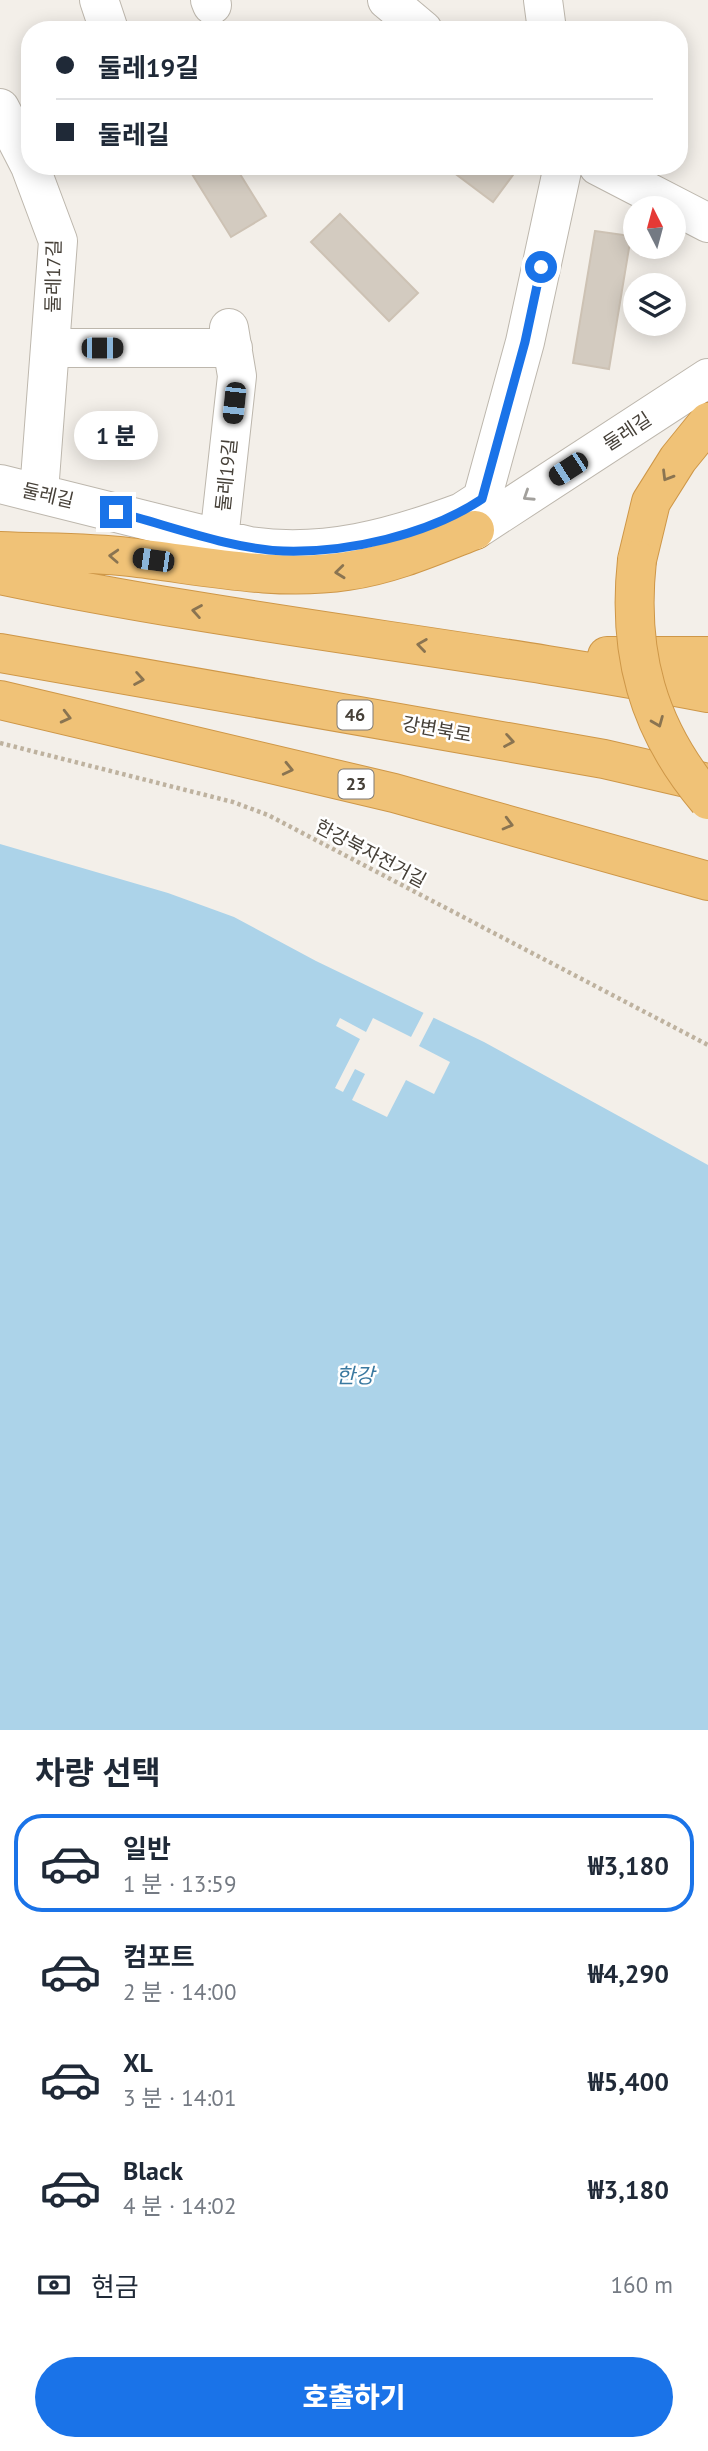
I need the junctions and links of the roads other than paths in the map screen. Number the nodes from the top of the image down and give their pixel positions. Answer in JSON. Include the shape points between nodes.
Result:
{"nodes":[{"id":1,"x":99,"y":0,"type":"edge"},
{"id":2,"x":387,"y":0,"type":"edge"},
{"id":3,"x":543,"y":0,"type":"edge"},
{"id":4,"x":106,"y":21,"type":"edge"},
{"id":5,"x":412,"y":21,"type":"edge"},
{"id":6,"x":546,"y":21,"type":"edge"},
{"id":7,"x":21,"y":99,"type":"edge"},
{"id":8,"x":0,"y":108,"type":"edge"},
{"id":9,"x":21,"y":149,"type":"edge"},
{"id":10,"x":33,"y":175,"type":"edge"},
{"id":11,"x":561,"y":175,"type":"edge"},
{"id":12,"x":615,"y":175,"type":"edge"},
{"id":13,"x":708,"y":223,"type":"edge"},
{"id":14,"x":50,"y":348,"type":"junction"},
{"id":15,"x":708,"y":378,"type":"edge"},
{"id":16,"x":708,"y":422,"type":"edge"},
{"id":17,"x":0,"y":484,"type":"edge"},
{"id":18,"x":39,"y":492,"type":"junction"},
{"id":19,"x":469,"y":521,"type":"junction"},
{"id":20,"x":219,"y":539,"type":"junction"},
{"id":21,"x":0,"y":551,"type":"edge"},
{"id":22,"x":0,"y":575,"type":"edge"},
{"id":23,"x":0,"y":653,"type":"edge"},
{"id":24,"x":489,"y":655,"type":"junction"},
{"id":25,"x":708,"y":656,"type":"edge"},
{"id":26,"x":708,"y":693,"type":"edge"},
{"id":27,"x":0,"y":700,"type":"edge"},
{"id":28,"x":708,"y":783,"type":"edge"},
{"id":29,"x":708,"y":800,"type":"edge"},
{"id":30,"x":708,"y":881,"type":"edge"}],
"edges":[{"from":1,"to":4,"type":"street"},
{"from":2,"to":5,"type":"street"},
{"from":3,"to":6,"type":"street"},
{"from":7,"to":8,"type":"street"},
{"from":8,"to":9,"type":"street","name":"둘레17길"},
{"from":10,"to":14,"type":"street","name":"둘레17길","via":[[58,241]]},
{"from":11,"to":19,"type":"street","via":[[525,342],[482,499]]},
{"from":12,"to":13,"type":"street"},
{"from":14,"to":18,"type":"street","name":"둘레17길"},
{"from":14,"to":20,"type":"street","name":"둘레19길","via":[[231,338],[237,376]]},
{"from":15,"to":19,"type":"street","name":"둘레길","one_way":true},
{"from":16,"to":29,"type":"highway","one_way":true,"bridge":true,"via":[[651,502],[636,560],[633,598],[635,640],[645,688],[661,730]]},
{"from":17,"to":18,"type":"street","name":"둘레길"},
{"from":18,"to":20,"type":"street","name":"둘레길"},
{"from":19,"to":20,"type":"street","name":"둘레길","via":[[356,545],[282,551]]},
{"from":19,"to":21,"type":"highway","one_way":true,"via":[[393,561],[296,575],[126,556]]},
{"from":24,"to":22,"type":"highway","one_way":true,"via":[[232,618]]},
{"from":23,"to":28,"type":"highway","name":"강변북로","number":"46","one_way":true,"via":[[591,756]]},
{"from":24,"to":25,"type":"highway"},
{"from":24,"to":26,"type":"highway"},
{"from":27,"to":30,"type":"highway","number":"23","one_way":true,"via":[[394,793]]}]}
